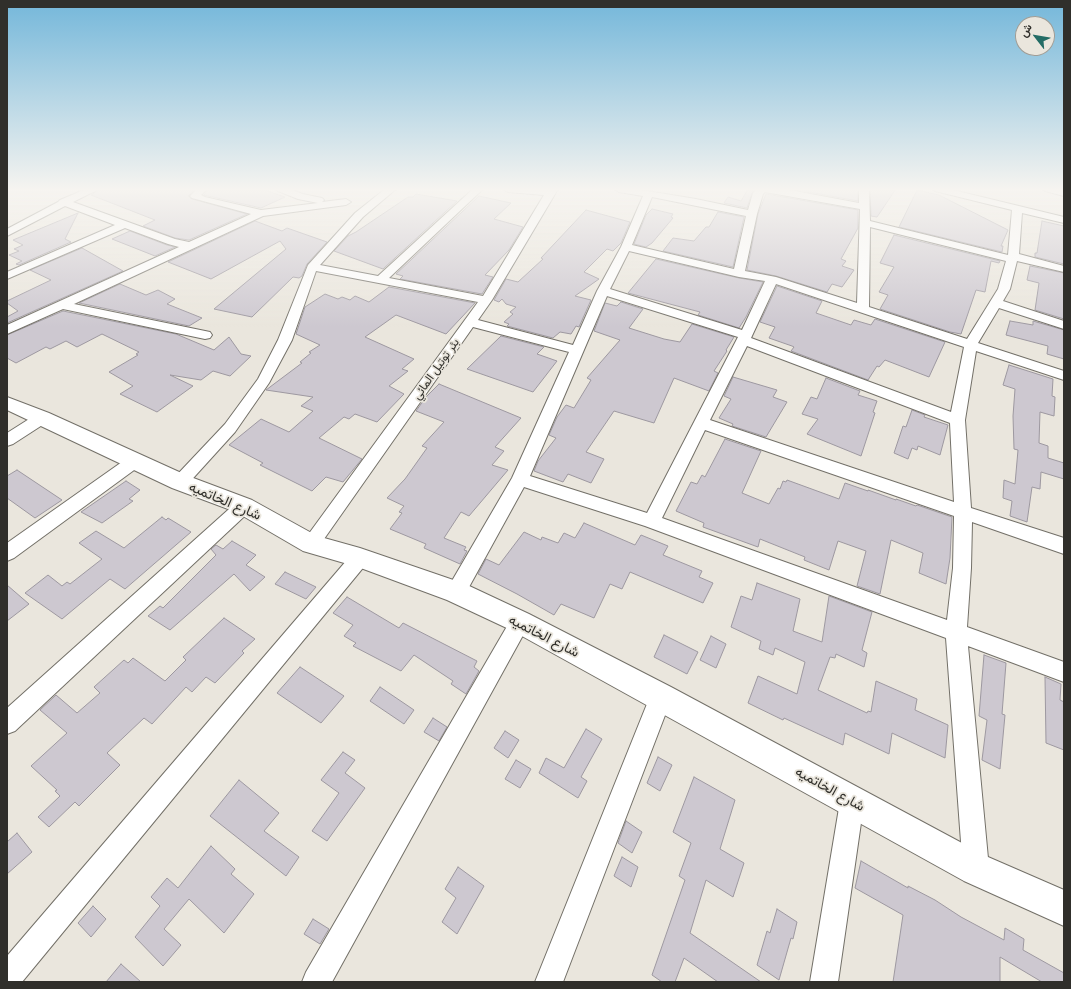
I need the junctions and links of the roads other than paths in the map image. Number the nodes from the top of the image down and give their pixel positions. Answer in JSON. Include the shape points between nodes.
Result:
{"nodes":[{"id":1,"x":100,"y":235,"type":"edge"},
{"id":2,"x":155,"y":235,"type":"edge"},
{"id":3,"x":214,"y":235,"type":"edge"},
{"id":4,"x":341,"y":235,"type":"edge"},
{"id":5,"x":428,"y":235,"type":"edge"},
{"id":6,"x":525,"y":235,"type":"edge"},
{"id":7,"x":631,"y":235,"type":"edge"},
{"id":8,"x":747,"y":235,"type":"edge"},
{"id":9,"x":865,"y":235,"type":"edge"},
{"id":10,"x":918,"y":235,"type":"edge"},
{"id":11,"x":1014,"y":235,"type":"edge"},
{"id":12,"x":188,"y":245,"type":"junction"},
{"id":13,"x":626,"y":247,"type":"junction"},
{"id":14,"x":1012,"y":257,"type":"junction"},
{"id":15,"x":312,"y":267,"type":"junction"},
{"id":16,"x":1064,"y":269,"type":"edge"},
{"id":17,"x":739,"y":274,"type":"junction"},
{"id":18,"x":7,"y":276,"type":"edge"},
{"id":19,"x":381,"y":279,"type":"junction"},
{"id":20,"x":772,"y":279,"type":"junction"},
{"id":21,"x":603,"y":291,"type":"junction"},
{"id":22,"x":486,"y":300,"type":"junction"},
{"id":23,"x":996,"y":303,"type":"junction"},
{"id":24,"x":63,"y":305,"type":"junction"},
{"id":25,"x":863,"y":309,"type":"junction"},
{"id":26,"x":469,"y":322,"type":"junction"},
{"id":27,"x":1064,"y":325,"type":"edge"},
{"id":28,"x":7,"y":330,"type":"edge"},
{"id":29,"x":205,"y":335,"type":"dead end"},
{"id":30,"x":744,"y":338,"type":"junction"},
{"id":31,"x":971,"y":344,"type":"junction"},
{"id":32,"x":577,"y":350,"type":"junction"},
{"id":33,"x":1064,"y":376,"type":"edge"},
{"id":34,"x":7,"y":403,"type":"edge"},
{"id":35,"x":42,"y":418,"type":"junction"},
{"id":36,"x":958,"y":420,"type":"junction"},
{"id":37,"x":702,"y":423,"type":"junction"},
{"id":38,"x":7,"y":440,"type":"edge"},
{"id":39,"x":135,"y":461,"type":"junction"},
{"id":40,"x":520,"y":479,"type":"junction"},
{"id":41,"x":180,"y":482,"type":"junction"},
{"id":42,"x":244,"y":506,"type":"junction"},
{"id":43,"x":964,"y":511,"type":"junction"},
{"id":44,"x":651,"y":521,"type":"junction"},
{"id":45,"x":311,"y":544,"type":"junction"},
{"id":46,"x":1064,"y":546,"type":"edge"},
{"id":47,"x":7,"y":553,"type":"edge"},
{"id":48,"x":360,"y":558,"type":"junction"},
{"id":49,"x":456,"y":592,"type":"junction"},
{"id":50,"x":520,"y":622,"type":"junction"},
{"id":51,"x":956,"y":632,"type":"junction"},
{"id":52,"x":1064,"y":672,"type":"edge"},
{"id":53,"x":661,"y":697,"type":"junction"},
{"id":54,"x":7,"y":722,"type":"edge"},
{"id":55,"x":852,"y":802,"type":"junction"},
{"id":56,"x":976,"y":869,"type":"junction"},
{"id":57,"x":1064,"y":908,"type":"edge"},
{"id":58,"x":7,"y":978,"type":"edge"},
{"id":59,"x":316,"y":982,"type":"edge"},
{"id":60,"x":549,"y":982,"type":"edge"},
{"id":61,"x":824,"y":982,"type":"edge"}],
"edges":[{"from":1,"to":18,"type":"street"},
{"from":2,"to":12,"type":"street"},
{"from":3,"to":12,"type":"street"},
{"from":4,"to":15,"type":"street"},
{"from":5,"to":19,"type":"street"},
{"from":6,"to":22,"type":"street","name":"بئر توتيل المائي"},
{"from":7,"to":13,"type":"street"},
{"from":8,"to":17,"type":"street"},
{"from":9,"to":25,"type":"street"},
{"from":10,"to":14,"type":"street"},
{"from":11,"to":14,"type":"street"},
{"from":12,"to":24,"type":"street"},
{"from":13,"to":17,"type":"street"},
{"from":13,"to":21,"type":"street"},
{"from":14,"to":16,"type":"street"},
{"from":14,"to":23,"type":"street","via":[[1004,289]]},
{"from":15,"to":19,"type":"street"},
{"from":15,"to":41,"type":"street","via":[[285,340],[264,380],[230,428]]},
{"from":17,"to":20,"type":"street"},
{"from":19,"to":22,"type":"street"},
{"from":20,"to":25,"type":"street"},
{"from":20,"to":30,"type":"street"},
{"from":21,"to":30,"type":"street"},
{"from":21,"to":32,"type":"street"},
{"from":22,"to":26,"type":"street","name":"بئر توتيل المائي"},
{"from":23,"to":27,"type":"street"},
{"from":23,"to":31,"type":"street"},
{"from":24,"to":28,"type":"street"},
{"from":24,"to":29,"type":"street"},
{"from":25,"to":31,"type":"street"},
{"from":26,"to":32,"type":"street"},
{"from":26,"to":45,"type":"street","name":"بئر توتيل المائي"},
{"from":30,"to":36,"type":"street"},
{"from":30,"to":37,"type":"street"},
{"from":31,"to":33,"type":"street"},
{"from":31,"to":36,"type":"street"},
{"from":32,"to":40,"type":"street"},
{"from":34,"to":35,"type":"street","name":"شارع الخاتميه"},
{"from":35,"to":38,"type":"street"},
{"from":35,"to":39,"type":"street","name":"شارع الخاتميه"},
{"from":36,"to":43,"type":"street"},
{"from":37,"to":43,"type":"street"},
{"from":37,"to":44,"type":"street"},
{"from":39,"to":41,"type":"street","name":"شارع الخاتميه"},
{"from":39,"to":47,"type":"street"},
{"from":40,"to":44,"type":"street"},
{"from":40,"to":49,"type":"street"},
{"from":41,"to":42,"type":"street","name":"شارع الخاتميه"},
{"from":42,"to":45,"type":"street","name":"شارع الخاتميه"},
{"from":42,"to":54,"type":"street"},
{"from":43,"to":46,"type":"street"},
{"from":43,"to":51,"type":"street"},
{"from":44,"to":51,"type":"street"},
{"from":45,"to":48,"type":"street","name":"شارع الخاتميه"},
{"from":48,"to":49,"type":"street","name":"شارع الخاتميه"},
{"from":48,"to":58,"type":"street"},
{"from":49,"to":50,"type":"street","name":"شارع الخاتميه"},
{"from":50,"to":53,"type":"street","name":"شارع الخاتميه"},
{"from":50,"to":59,"type":"street"},
{"from":51,"to":52,"type":"street"},
{"from":51,"to":56,"type":"street"},
{"from":53,"to":55,"type":"street","name":"شارع الخاتميه"},
{"from":53,"to":60,"type":"street"},
{"from":55,"to":56,"type":"street","name":"شارع الخاتميه"},
{"from":55,"to":61,"type":"street"},
{"from":56,"to":57,"type":"street","name":"شارع الخاتميه"}]}
